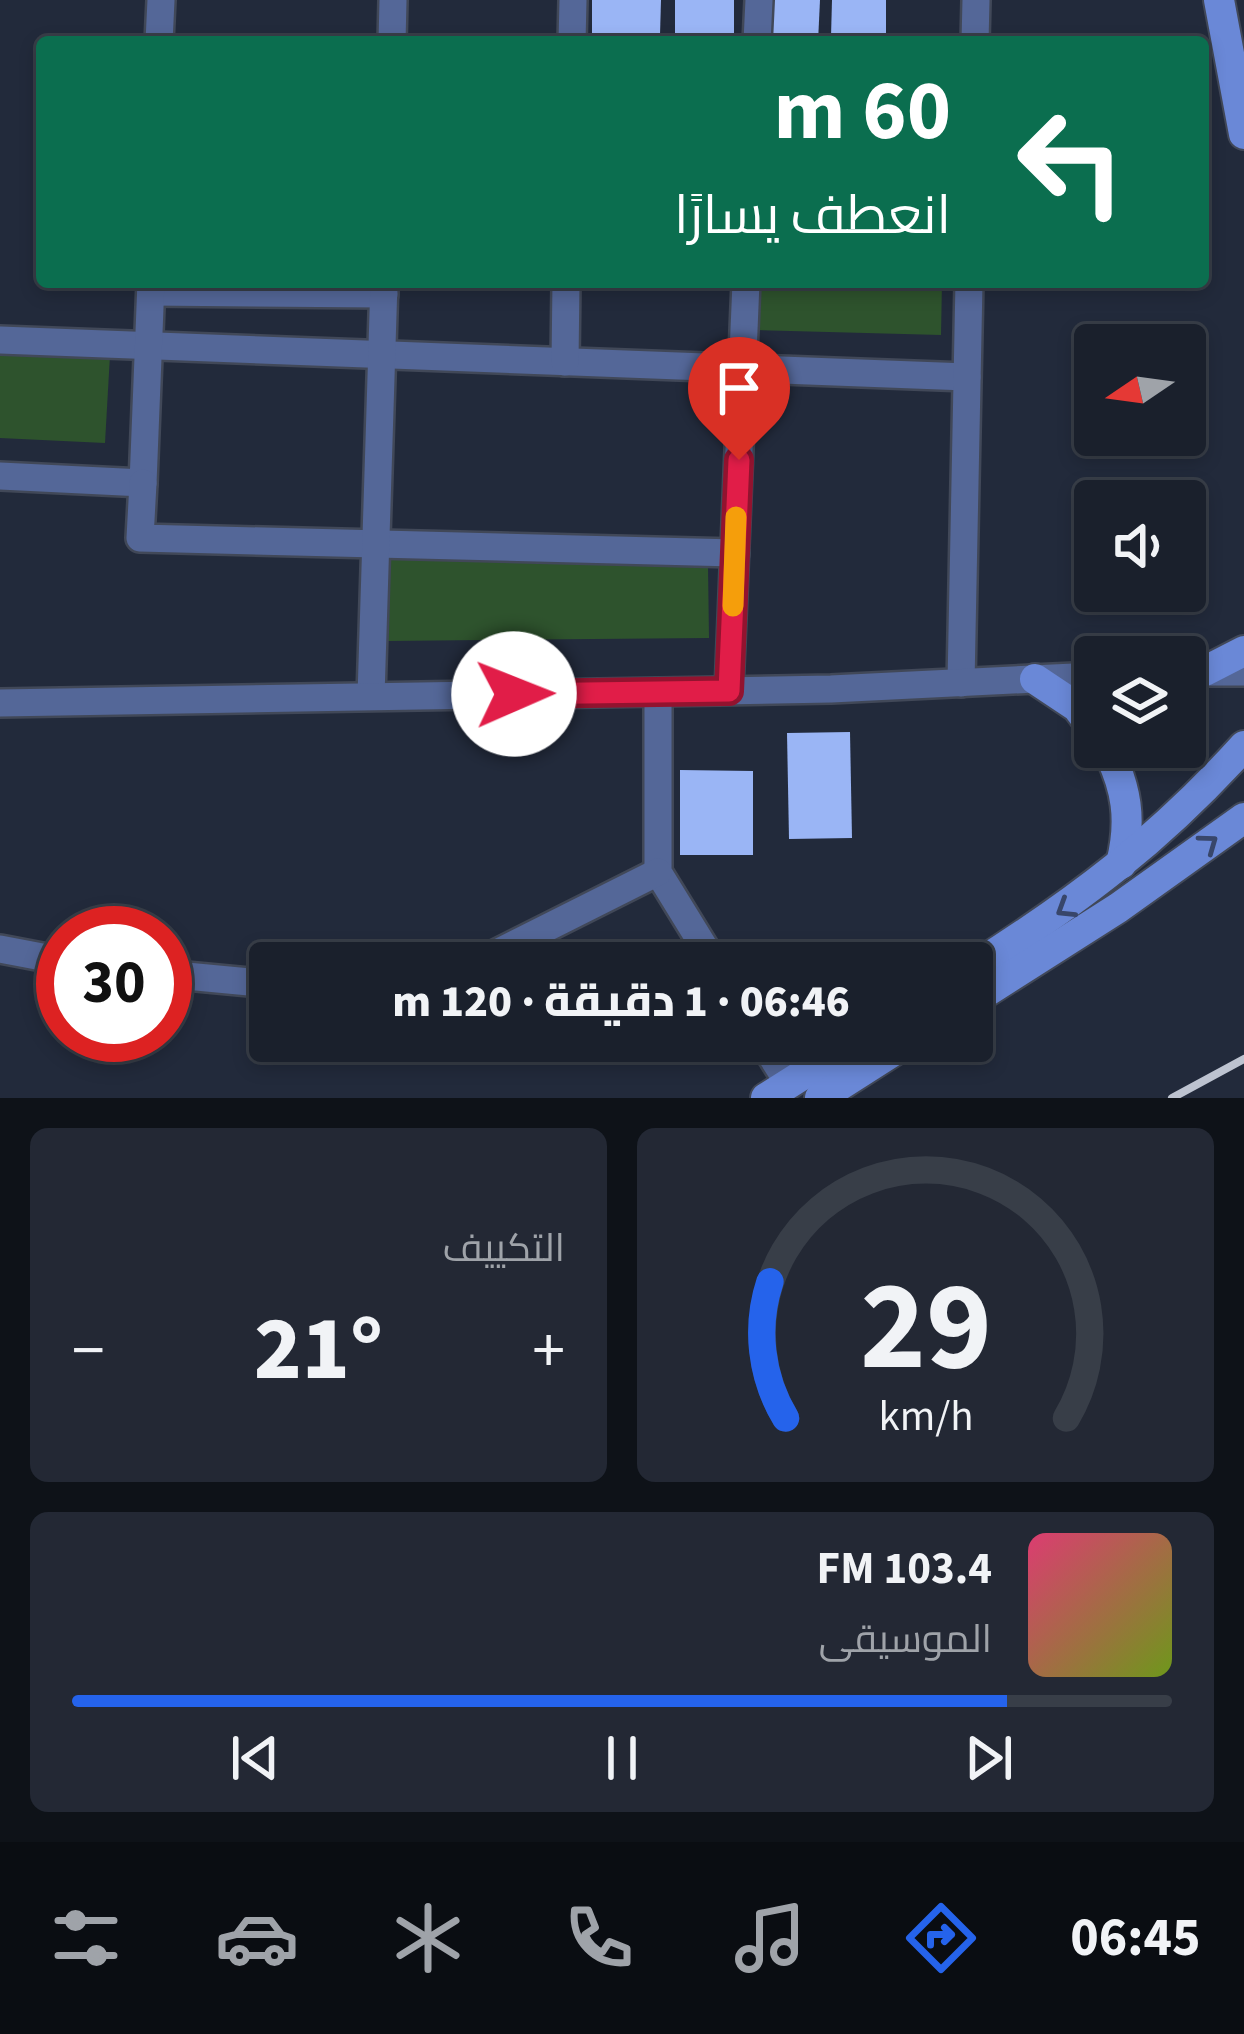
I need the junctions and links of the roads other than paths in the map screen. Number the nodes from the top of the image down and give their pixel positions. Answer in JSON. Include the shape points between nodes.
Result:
{"nodes":[{"id":1,"x":161,"y":0,"type":"edge"},
{"id":2,"x":393,"y":0,"type":"edge"},
{"id":3,"x":573,"y":0,"type":"edge"},
{"id":4,"x":758,"y":0,"type":"edge"},
{"id":5,"x":976,"y":0,"type":"edge"},
{"id":6,"x":1219,"y":0,"type":"edge"},
{"id":7,"x":159,"y":36,"type":"edge"},
{"id":8,"x":392,"y":36,"type":"edge"},
{"id":9,"x":572,"y":36,"type":"edge"},
{"id":10,"x":757,"y":36,"type":"edge"},
{"id":11,"x":975,"y":36,"type":"edge"},
{"id":12,"x":1244,"y":134,"type":"edge"},
{"id":13,"x":151,"y":288,"type":"edge"},
{"id":14,"x":384,"y":288,"type":"edge"},
{"id":15,"x":566,"y":288,"type":"edge"},
{"id":16,"x":746,"y":288,"type":"edge"},
{"id":17,"x":970,"y":288,"type":"edge"},
{"id":18,"x":0,"y":340,"type":"edge"},
{"id":19,"x":148,"y":346,"type":"junction"},
{"id":20,"x":382,"y":356,"type":"junction"},
{"id":21,"x":565,"y":362,"type":"junction"},
{"id":22,"x":742,"y":368,"type":"junction"},
{"id":23,"x":967,"y":377,"type":"junction"},
{"id":24,"x":0,"y":476,"type":"edge"},
{"id":25,"x":142,"y":483,"type":"junction"},
{"id":26,"x":376,"y":545,"type":"junction"},
{"id":27,"x":735,"y":553,"type":"junction"},
{"id":28,"x":1244,"y":651,"type":"edge"},
{"id":29,"x":1206,"y":667,"type":"edge"},
{"id":30,"x":1206,"y":672,"type":"edge"},
{"id":31,"x":1244,"y":672,"type":"edge"},
{"id":32,"x":1074,"y":677,"type":"edge"},
{"id":33,"x":1035,"y":679,"type":"junction"},
{"id":34,"x":961,"y":683,"type":"junction"},
{"id":35,"x":729,"y":691,"type":"junction"},
{"id":36,"x":658,"y":692,"type":"junction"},
{"id":37,"x":371,"y":697,"type":"junction"},
{"id":38,"x":0,"y":703,"type":"edge"},
{"id":39,"x":1074,"y":704,"type":"edge"},
{"id":40,"x":1244,"y":746,"type":"edge"},
{"id":41,"x":1117,"y":768,"type":"edge"},
{"id":42,"x":1244,"y":818,"type":"edge"},
{"id":43,"x":1121,"y":865,"type":"junction"},
{"id":44,"x":658,"y":872,"type":"junction"},
{"id":45,"x":519,"y":942,"type":"edge"},
{"id":46,"x":701,"y":942,"type":"edge"},
{"id":47,"x":0,"y":949,"type":"edge"},
{"id":48,"x":993,"y":955,"type":"edge"},
{"id":49,"x":36,"y":956,"type":"edge"},
{"id":50,"x":192,"y":977,"type":"edge"},
{"id":51,"x":249,"y":982,"type":"edge"},
{"id":52,"x":993,"y":988,"type":"edge"},
{"id":53,"x":768,"y":1062,"type":"edge"},
{"id":54,"x":823,"y":1062,"type":"edge"},
{"id":55,"x":876,"y":1062,"type":"edge"},
{"id":56,"x":777,"y":1091,"type":"edge"},
{"id":57,"x":820,"y":1098,"type":"edge"}],
"edges":[{"from":1,"to":7,"type":"street"},
{"from":2,"to":8,"type":"street"},
{"from":3,"to":9,"type":"street"},
{"from":4,"to":10,"type":"street"},
{"from":5,"to":11,"type":"street"},
{"from":6,"to":12,"type":"main road"},
{"from":13,"to":19,"type":"street"},
{"from":14,"to":20,"type":"street"},
{"from":15,"to":21,"type":"street"},
{"from":16,"to":22,"type":"street"},
{"from":17,"to":23,"type":"street"},
{"from":18,"to":19,"type":"street"},
{"from":19,"to":20,"type":"street"},
{"from":19,"to":25,"type":"street"},
{"from":20,"to":21,"type":"street"},
{"from":20,"to":26,"type":"street"},
{"from":21,"to":22,"type":"street"},
{"from":22,"to":23,"type":"street"},
{"from":22,"to":27,"type":"street"},
{"from":23,"to":34,"type":"street"},
{"from":24,"to":25,"type":"street"},
{"from":25,"to":26,"type":"street","via":[[140,538]]},
{"from":26,"to":27,"type":"street"},
{"from":26,"to":37,"type":"street"},
{"from":27,"to":35,"type":"street"},
{"from":28,"to":29,"type":"main road"},
{"from":30,"to":31,"type":"street"},
{"from":32,"to":33,"type":"street"},
{"from":33,"to":34,"type":"street"},
{"from":33,"to":39,"type":"main road"},
{"from":34,"to":35,"type":"street"},
{"from":35,"to":36,"type":"street"},
{"from":36,"to":37,"type":"street"},
{"from":36,"to":44,"type":"street"},
{"from":37,"to":38,"type":"street"},
{"from":40,"to":43,"type":"main road"},
{"from":41,"to":43,"type":"main road","via":[[1129,832]]},
{"from":52,"to":42,"type":"main road","one_way":true},
{"from":43,"to":48,"type":"main road","one_way":true},
{"from":44,"to":45,"type":"street"},
{"from":44,"to":46,"type":"street"},
{"from":47,"to":49,"type":"street"},
{"from":50,"to":51,"type":"street"},
{"from":53,"to":56,"type":"street"},
{"from":54,"to":56,"type":"main road"},
{"from":55,"to":57,"type":"main road"}]}
